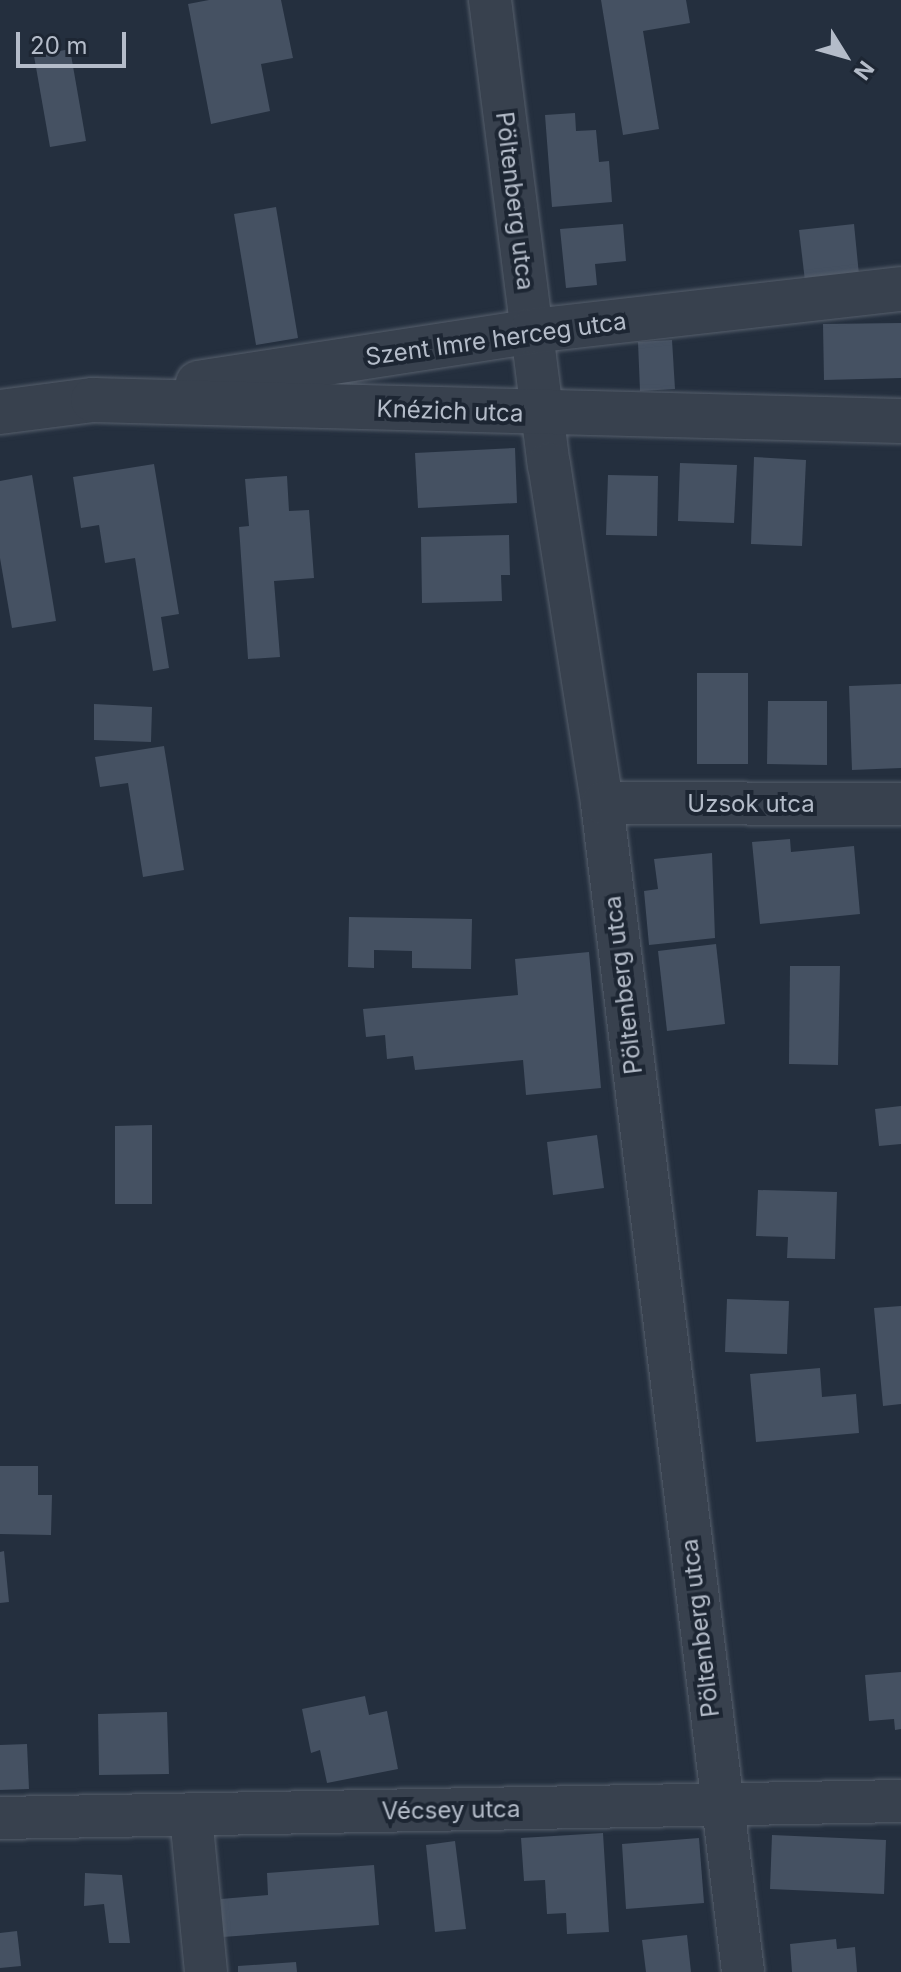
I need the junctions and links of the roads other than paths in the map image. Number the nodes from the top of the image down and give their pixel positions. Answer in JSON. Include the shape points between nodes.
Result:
{"nodes":[{"id":1,"x":490,"y":0,"type":"edge"},
{"id":2,"x":901,"y":289,"type":"edge"},
{"id":3,"x":532,"y":331,"type":"junction"},
{"id":4,"x":93,"y":400,"type":"junction"},
{"id":5,"x":0,"y":412,"type":"edge"},
{"id":6,"x":543,"y":414,"type":"junction"},
{"id":7,"x":901,"y":421,"type":"edge"},
{"id":8,"x":602,"y":803,"type":"junction"},
{"id":9,"x":901,"y":804,"type":"edge"},
{"id":10,"x":901,"y":1801,"type":"edge"},
{"id":11,"x":721,"y":1802,"type":"junction"},
{"id":12,"x":191,"y":1816,"type":"junction"},
{"id":13,"x":0,"y":1818,"type":"edge"},
{"id":14,"x":206,"y":1972,"type":"edge"},
{"id":15,"x":743,"y":1972,"type":"edge"}],
"edges":[{"from":1,"to":3,"type":"street","name":"Pöltenberg utca"},
{"from":2,"to":3,"type":"street","name":"Szent Imre herceg utca"},
{"from":3,"to":4,"type":"street","name":"Szent Imre herceg utca"},
{"from":3,"to":6,"type":"street","name":"Pöltenberg utca"},
{"from":4,"to":5,"type":"street","name":"Knézich utca"},
{"from":4,"to":6,"type":"street","name":"Knézich utca"},
{"from":6,"to":7,"type":"street","name":"Knézich utca"},
{"from":6,"to":8,"type":"street","name":"Pöltenberg utca"},
{"from":8,"to":9,"type":"street","name":"Uzsok utca"},
{"from":8,"to":11,"type":"street","name":"Pöltenberg utca"},
{"from":10,"to":11,"type":"street","name":"Vécsey utca"},
{"from":11,"to":12,"type":"street","name":"Vécsey utca"},
{"from":11,"to":15,"type":"street","name":"Pöltenberg utca"},
{"from":12,"to":13,"type":"street","name":"Vécsey utca"},
{"from":12,"to":14,"type":"street"}]}
